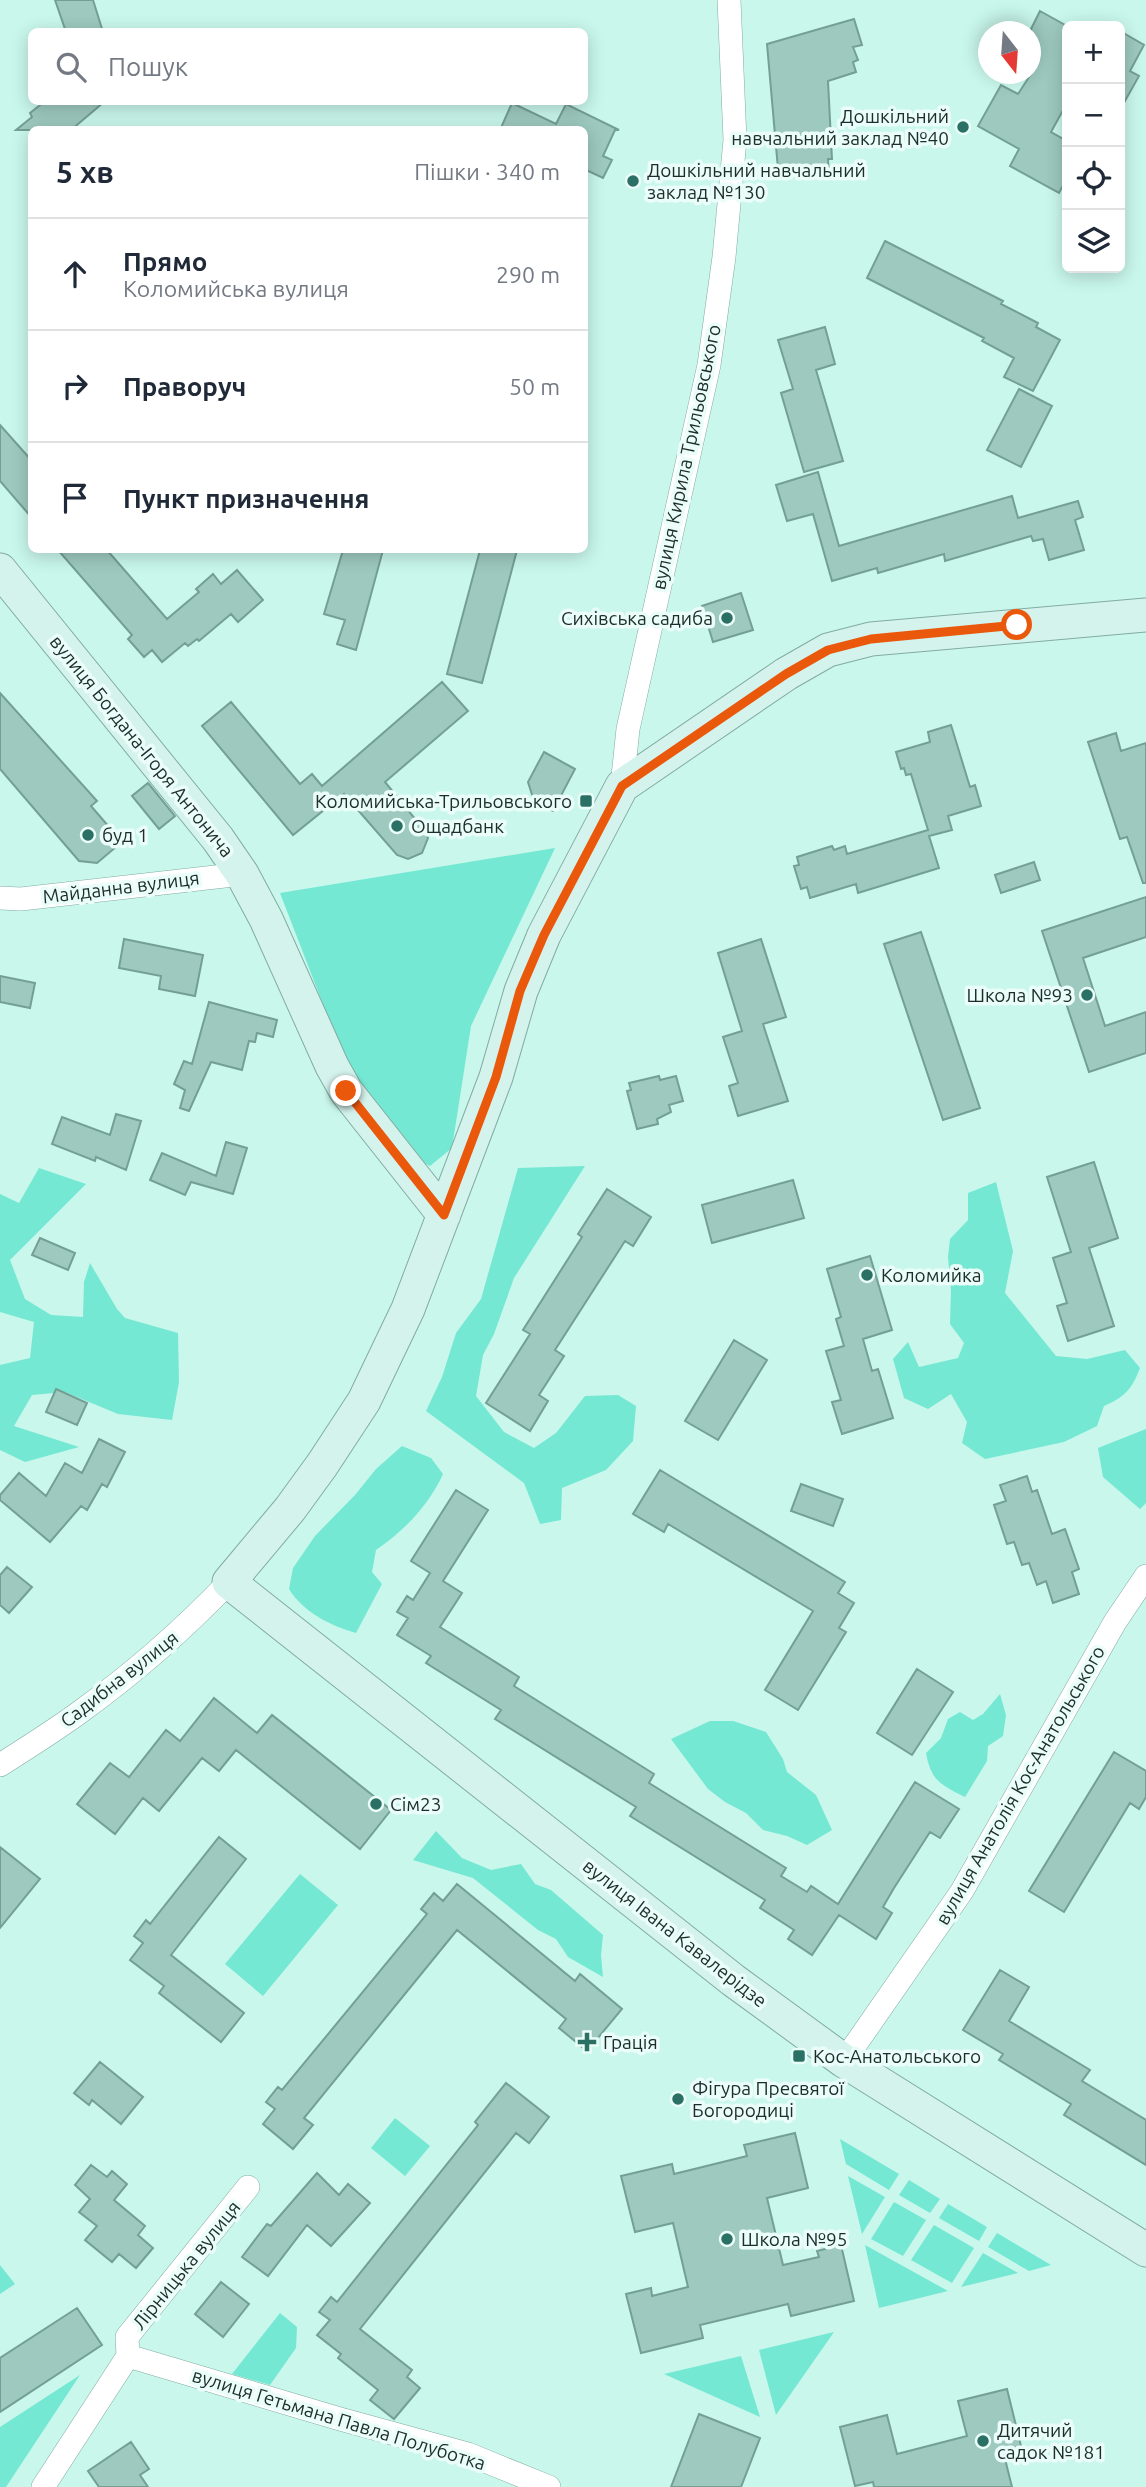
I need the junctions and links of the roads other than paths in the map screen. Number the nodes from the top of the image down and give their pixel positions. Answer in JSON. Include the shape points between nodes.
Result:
{"nodes":[{"id":1,"x":729,"y":0,"type":"edge"},
{"id":2,"x":0,"y":570,"type":"edge"},
{"id":3,"x":1146,"y":615,"type":"edge"},
{"id":4,"x":622,"y":786,"type":"junction"},
{"id":5,"x":242,"y":874,"type":"junction"},
{"id":6,"x":0,"y":898,"type":"edge"},
{"id":7,"x":444,"y":1215,"type":"junction"},
{"id":8,"x":1146,"y":1576,"type":"edge"},
{"id":9,"x":229,"y":1582,"type":"junction"},
{"id":10,"x":0,"y":1765,"type":"edge"},
{"id":11,"x":845,"y":2061,"type":"junction"},
{"id":12,"x":248,"y":2187,"type":"dead end"},
{"id":13,"x":1146,"y":2250,"type":"edge"},
{"id":14,"x":128,"y":2356,"type":"junction"},
{"id":15,"x":43,"y":2487,"type":"edge"},
{"id":16,"x":549,"y":2487,"type":"edge"}],
"edges":[{"from":1,"to":4,"type":"street","name":"вулиця Кирила Трильовського","via":[[735,140],[724,257],[709,365],[628,729]]},
{"from":2,"to":5,"type":"main road","name":"вулиця Богдана-Ігоря Антонича"},
{"from":3,"to":4,"type":"main road","via":[[871,639],[828,650]]},
{"from":4,"to":7,"type":"main road","via":[[520,991],[496,1077]]},
{"from":5,"to":6,"type":"street","name":"Майданна вулиця"},
{"from":5,"to":7,"type":"main road","name":"вулиця Богдана-Ігоря Антонича","via":[[346,1091]]},
{"from":7,"to":9,"type":"main road","via":[[408,1309],[364,1401],[290,1509]]},
{"from":8,"to":11,"type":"street","name":"вулиця Анатолія Кос-Анатольського","via":[[961,1891]]},
{"from":9,"to":10,"type":"street","name":"Садибна вулиця","via":[[124,1678]]},
{"from":9,"to":11,"type":"main road","name":"вулиця Івана Кавалерідзе","via":[[653,1919]]},
{"from":11,"to":13,"type":"main road","name":"вулиця Івана Кавалерідзе"},
{"from":12,"to":14,"type":"street","name":"Лірницька вулиця","via":[[127,2337]]},
{"from":14,"to":15,"type":"street","name":"Лірницька вулиця"},
{"from":14,"to":16,"type":"street","name":"вулиця Гетьмана Павла Полуботка","via":[[468,2454]]}]}
